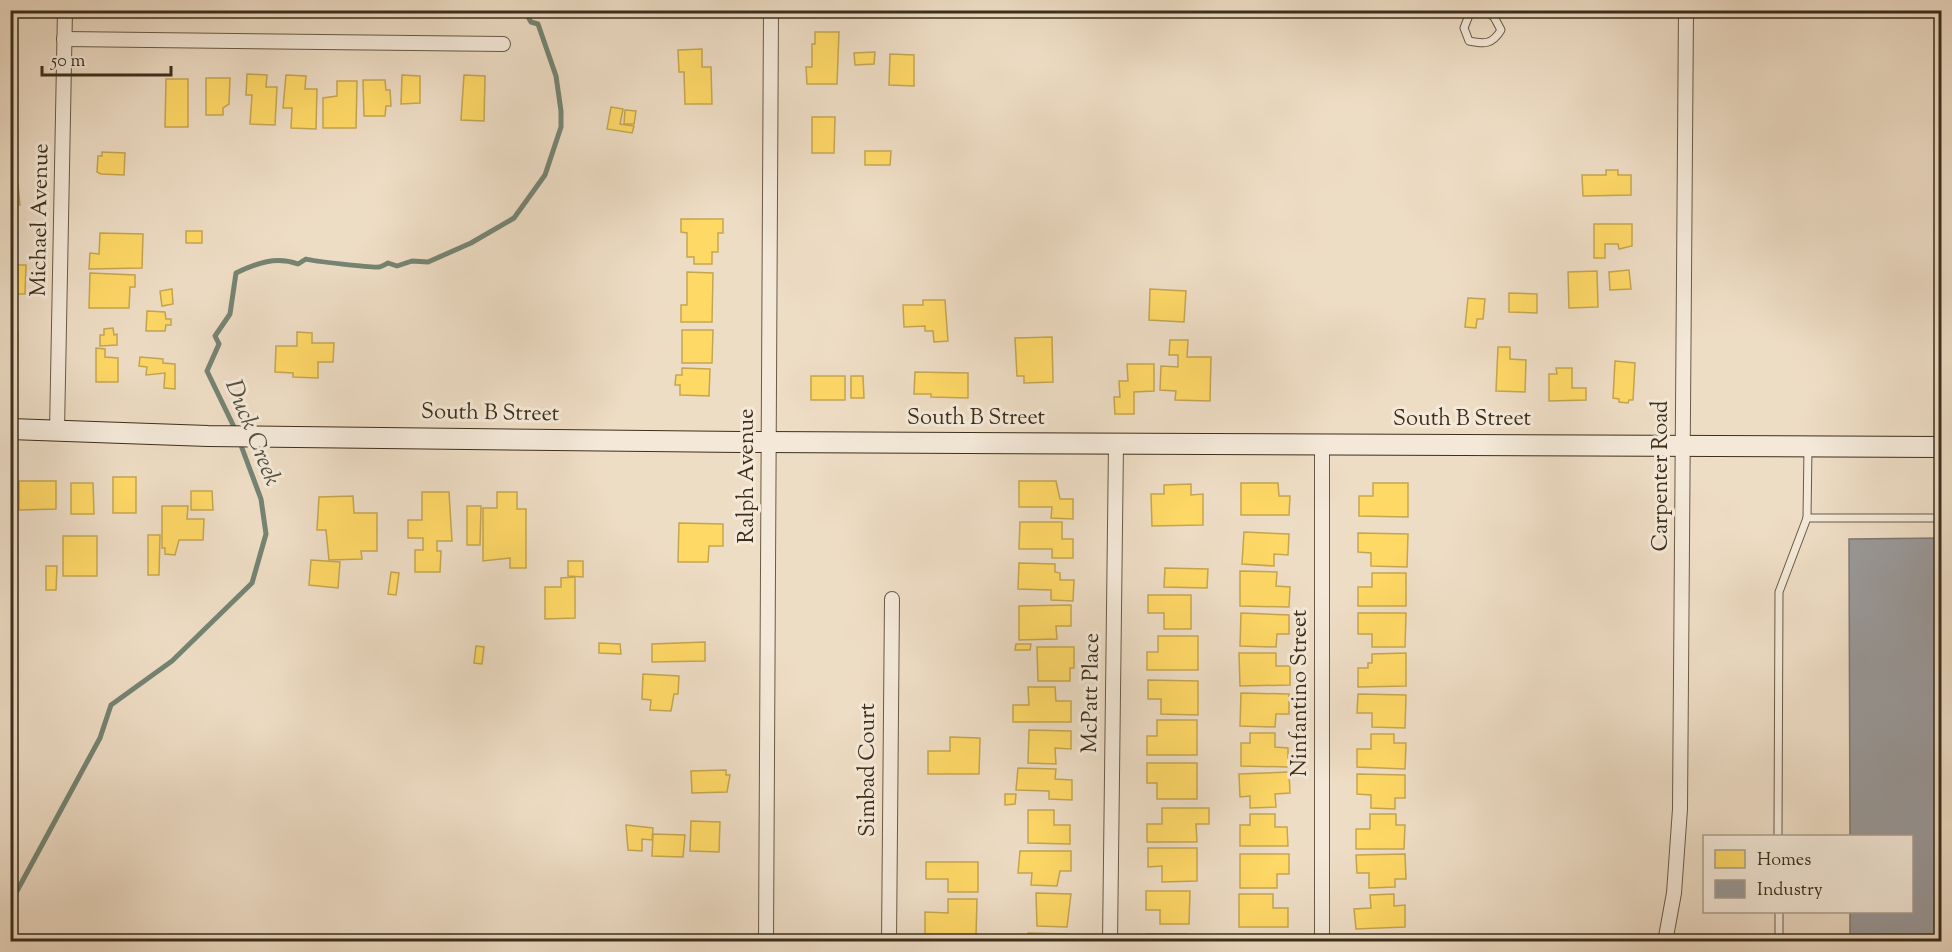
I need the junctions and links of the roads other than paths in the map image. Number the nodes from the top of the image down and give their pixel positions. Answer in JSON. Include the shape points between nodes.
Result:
{"nodes":[{"id":1,"x":65,"y":10,"type":"edge"},
{"id":2,"x":771,"y":10,"type":"edge"},
{"id":3,"x":1471,"y":10,"type":"edge"},
{"id":4,"x":1483,"y":10,"type":"edge"},
{"id":5,"x":1686,"y":10,"type":"edge"},
{"id":6,"x":64,"y":39,"type":"junction"},
{"id":7,"x":503,"y":44,"type":"dead end"},
{"id":8,"x":10,"y":429,"type":"edge"},
{"id":9,"x":57,"y":431,"type":"junction"},
{"id":10,"x":768,"y":442,"type":"junction"},
{"id":11,"x":1116,"y":444,"type":"junction"},
{"id":12,"x":1323,"y":445,"type":"junction"},
{"id":13,"x":1683,"y":445,"type":"junction"},
{"id":14,"x":1808,"y":446,"type":"junction"},
{"id":15,"x":1941,"y":447,"type":"edge"},
{"id":16,"x":1807,"y":518,"type":"junction"},
{"id":17,"x":1941,"y":518,"type":"edge"},
{"id":18,"x":892,"y":599,"type":"dead end"},
{"id":19,"x":1778,"y":835,"type":"edge"},
{"id":20,"x":1779,"y":913,"type":"edge"},
{"id":21,"x":766,"y":942,"type":"edge"},
{"id":22,"x":889,"y":942,"type":"edge"},
{"id":23,"x":1110,"y":942,"type":"edge"},
{"id":24,"x":1322,"y":942,"type":"edge"},
{"id":25,"x":1665,"y":942,"type":"edge"},
{"id":26,"x":1779,"y":942,"type":"edge"}],
"edges":[{"from":1,"to":6,"type":"street","name":"Michael Avenue"},
{"from":2,"to":10,"type":"street","name":"Ralph Avenue"},
{"from":3,"to":4,"type":"lane","via":[[1464,28],[1469,41],[1485,44],[1492,42],[1501,30],[1494,17]]},
{"from":5,"to":13,"type":"street","name":"Carpenter Road"},
{"from":6,"to":7,"type":"street"},
{"from":6,"to":9,"type":"street","name":"Michael Avenue"},
{"from":8,"to":9,"type":"street","name":"South B Street"},
{"from":9,"to":10,"type":"street","name":"South B Street"},
{"from":10,"to":11,"type":"street","name":"South B Street"},
{"from":10,"to":21,"type":"street","name":"Ralph Avenue"},
{"from":11,"to":12,"type":"street","name":"South B Street"},
{"from":11,"to":23,"type":"street","name":"McPatt Place"},
{"from":12,"to":13,"type":"street","name":"South B Street"},
{"from":12,"to":24,"type":"street","name":"Ninfantino Street"},
{"from":13,"to":14,"type":"street","name":"South B Street"},
{"from":13,"to":25,"type":"street","name":"Carpenter Road","via":[[1680,821]]},
{"from":14,"to":15,"type":"street","name":"South B Street"},
{"from":14,"to":16,"type":"lane"},
{"from":16,"to":17,"type":"lane"},
{"from":16,"to":19,"type":"lane","via":[[1779,592]]},
{"from":18,"to":22,"type":"street","name":"Simbad Court"},
{"from":20,"to":26,"type":"lane"}]}
